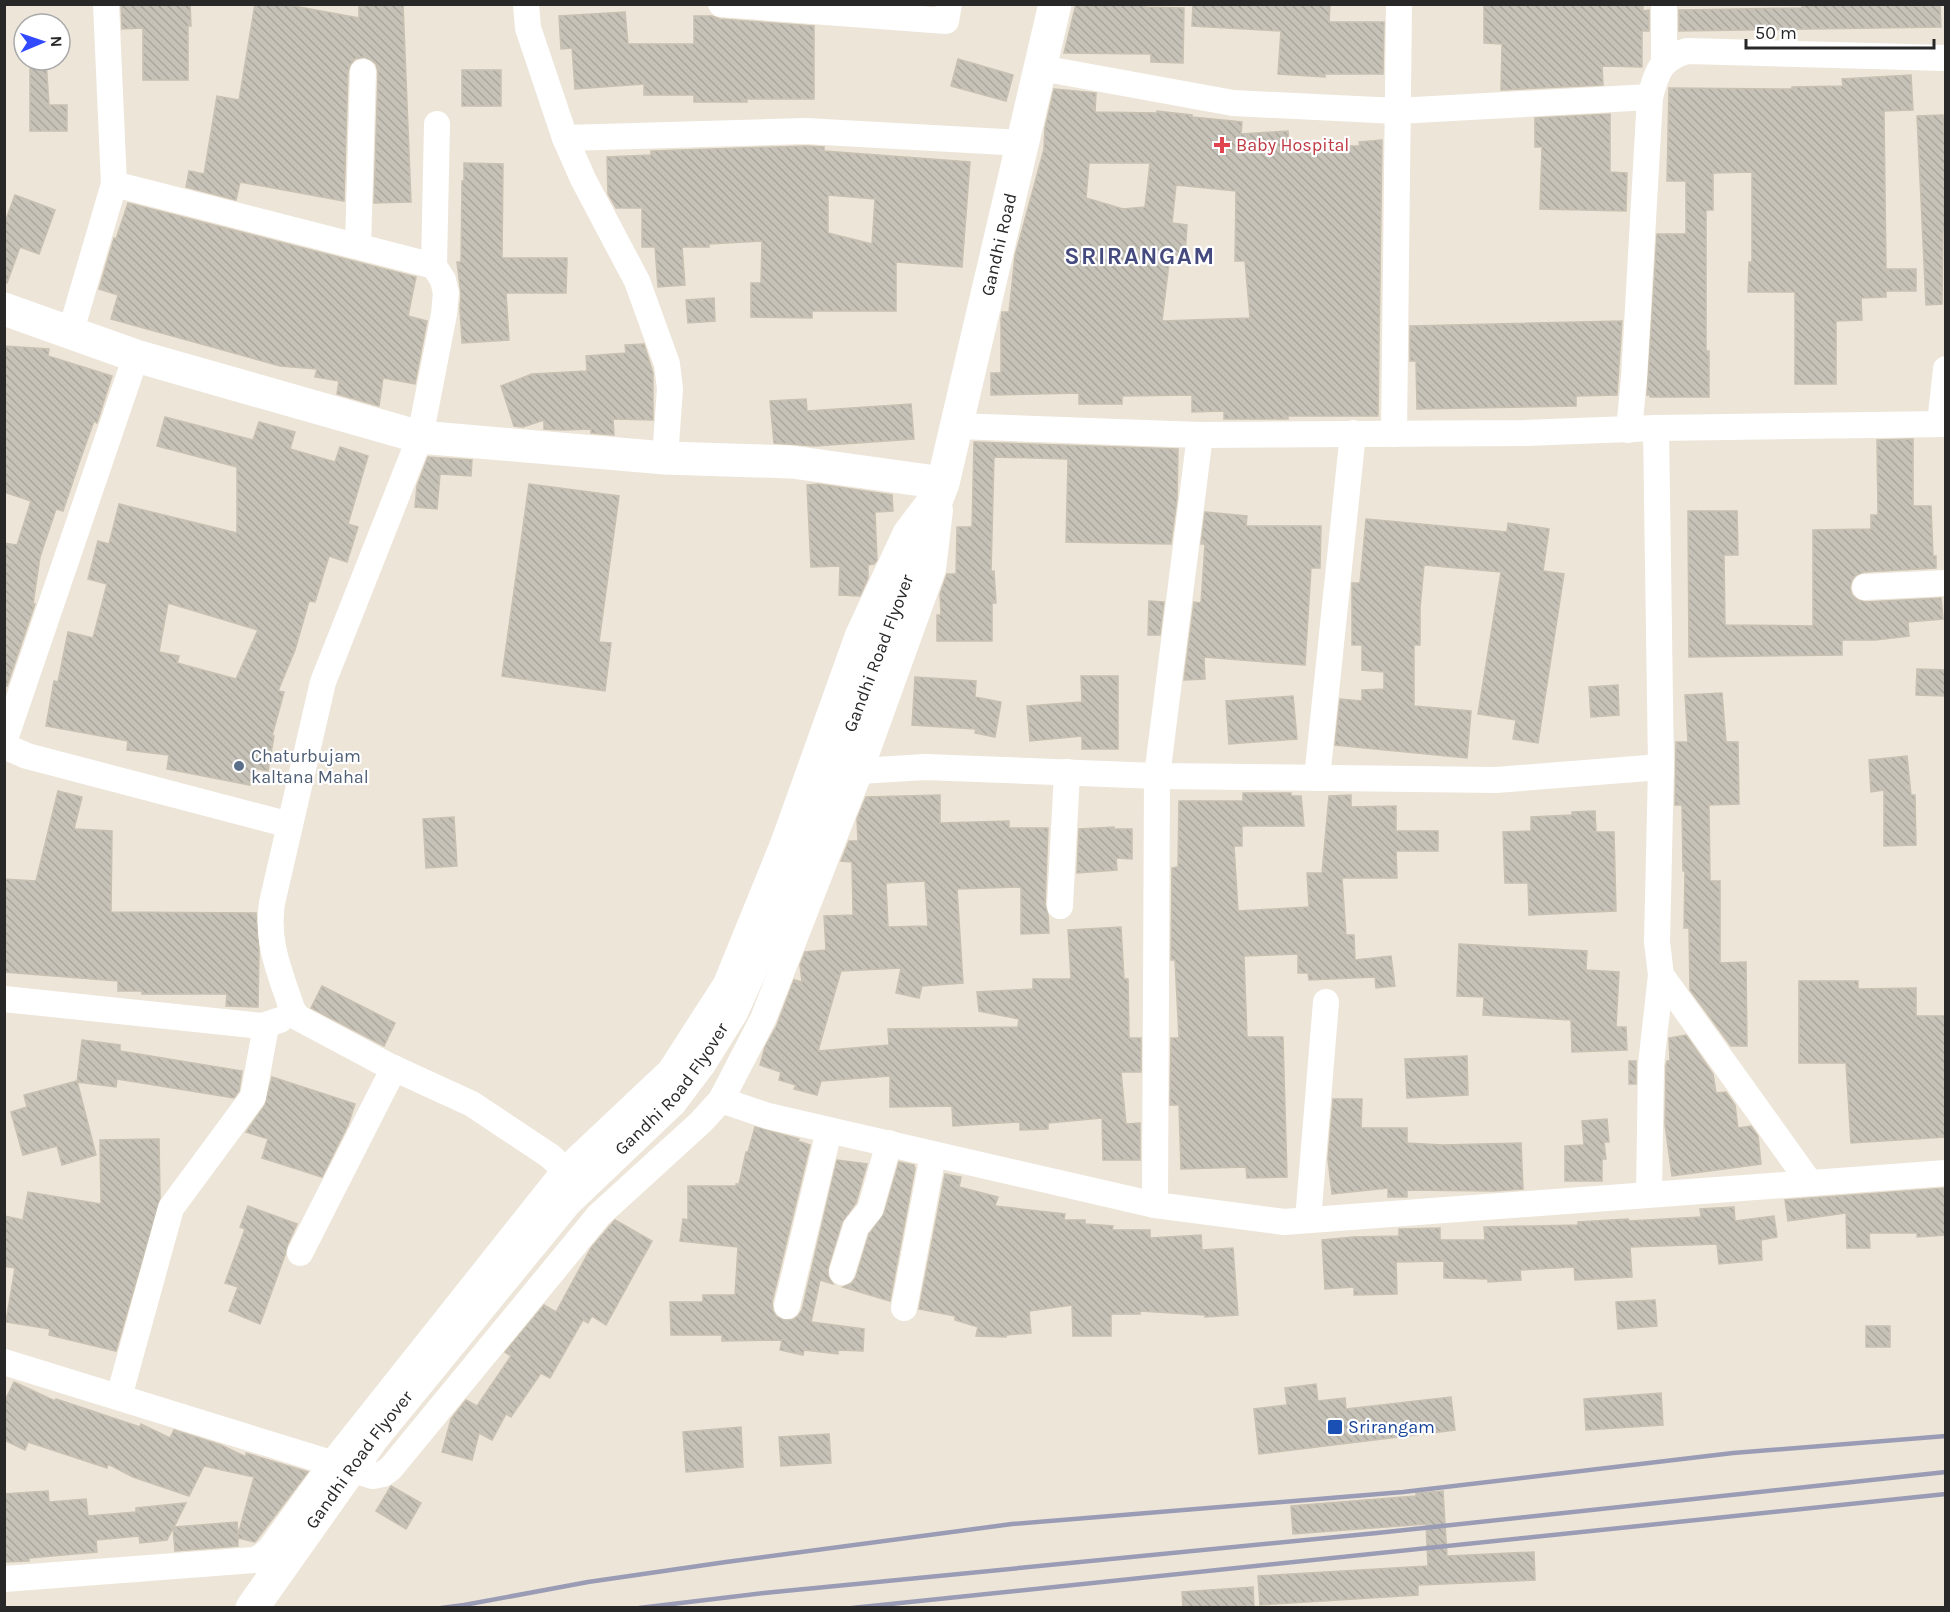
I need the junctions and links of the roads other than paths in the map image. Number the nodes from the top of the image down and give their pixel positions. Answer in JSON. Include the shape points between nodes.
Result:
{"nodes":[{"id":1,"x":106,"y":4,"type":"edge"},
{"id":2,"x":526,"y":4,"type":"edge"},
{"id":3,"x":721,"y":4,"type":"edge"},
{"id":4,"x":949,"y":4,"type":"edge"},
{"id":5,"x":1055,"y":4,"type":"edge"},
{"id":6,"x":1399,"y":4,"type":"edge"},
{"id":7,"x":1664,"y":4,"type":"edge"},
{"id":8,"x":1946,"y":58,"type":"edge"},
{"id":9,"x":1664,"y":63,"type":"junction"},
{"id":10,"x":1041,"y":68,"type":"junction"},
{"id":11,"x":363,"y":72,"type":"dead end"},
{"id":12,"x":1650,"y":97,"type":"junction"},
{"id":13,"x":1397,"y":111,"type":"junction"},
{"id":14,"x":437,"y":124,"type":"dead end"},
{"id":15,"x":565,"y":138,"type":"junction"},
{"id":16,"x":1024,"y":143,"type":"junction"},
{"id":17,"x":114,"y":184,"type":"junction"},
{"id":18,"x":358,"y":246,"type":"junction"},
{"id":19,"x":434,"y":266,"type":"junction"},
{"id":20,"x":4,"y":309,"type":"edge"},
{"id":21,"x":70,"y":334,"type":"junction"},
{"id":22,"x":136,"y":356,"type":"junction"},
{"id":23,"x":1946,"y":369,"type":"edge"},
{"id":24,"x":1943,"y":424,"type":"edge"},
{"id":25,"x":957,"y":426,"type":"junction"},
{"id":26,"x":1656,"y":428,"type":"junction"},
{"id":27,"x":1629,"y":430,"type":"junction"},
{"id":28,"x":1353,"y":433,"type":"junction"},
{"id":29,"x":1394,"y":434,"type":"junction"},
{"id":30,"x":1200,"y":435,"type":"junction"},
{"id":31,"x":420,"y":437,"type":"junction"},
{"id":32,"x":674,"y":458,"type":"junction"},
{"id":33,"x":943,"y":483,"type":"junction"},
{"id":34,"x":1946,"y":583,"type":"edge"},
{"id":35,"x":1865,"y":587,"type":"dead end"},
{"id":36,"x":4,"y":744,"type":"edge"},
{"id":37,"x":1661,"y":767,"type":"junction"},
{"id":38,"x":860,"y":771,"type":"junction"},
{"id":39,"x":1067,"y":772,"type":"junction"},
{"id":40,"x":1157,"y":776,"type":"junction"},
{"id":41,"x":1317,"y":778,"type":"junction"},
{"id":42,"x":290,"y":825,"type":"junction"},
{"id":43,"x":1060,"y":906,"type":"dead end"},
{"id":44,"x":1661,"y":975,"type":"junction"},
{"id":45,"x":4,"y":999,"type":"edge"},
{"id":46,"x":1326,"y":1002,"type":"dead end"},
{"id":47,"x":295,"y":1014,"type":"junction"},
{"id":48,"x":266,"y":1026,"type":"junction"},
{"id":49,"x":394,"y":1068,"type":"junction"},
{"id":50,"x":721,"y":1100,"type":"junction"},
{"id":51,"x":829,"y":1131,"type":"junction"},
{"id":52,"x":889,"y":1143,"type":"junction"},
{"id":53,"x":933,"y":1155,"type":"junction"},
{"id":54,"x":565,"y":1170,"type":"junction"},
{"id":55,"x":1946,"y":1173,"type":"edge"},
{"id":56,"x":1810,"y":1183,"type":"junction"},
{"id":57,"x":1649,"y":1194,"type":"junction"},
{"id":58,"x":1155,"y":1205,"type":"junction"},
{"id":59,"x":1308,"y":1220,"type":"junction"},
{"id":60,"x":300,"y":1253,"type":"dead end"},
{"id":61,"x":842,"y":1272,"type":"dead end"},
{"id":62,"x":787,"y":1306,"type":"dead end"},
{"id":63,"x":904,"y":1308,"type":"dead end"},
{"id":64,"x":4,"y":1362,"type":"edge"},
{"id":65,"x":119,"y":1397,"type":"junction"},
{"id":66,"x":333,"y":1462,"type":"junction"},
{"id":67,"x":4,"y":1579,"type":"edge"},
{"id":68,"x":252,"y":1608,"type":"edge"}],
"edges":[{"from":1,"to":17,"type":"street"},
{"from":2,"to":15,"type":"street","via":[[528,28]]},
{"from":3,"to":4,"type":"street","via":[[946,21]]},
{"from":5,"to":10,"type":"main road","name":"Gandhi Road"},
{"from":6,"to":13,"type":"street"},
{"from":7,"to":9,"type":"street"},
{"from":8,"to":9,"type":"street","via":[[1687,51]]},
{"from":9,"to":12,"type":"street","via":[[1657,71]]},
{"from":10,"to":13,"type":"street","via":[[1233,103]]},
{"from":10,"to":16,"type":"main road","name":"Gandhi Road"},
{"from":11,"to":18,"type":"street"},
{"from":12,"to":13,"type":"street"},
{"from":12,"to":27,"type":"street"},
{"from":13,"to":29,"type":"street"},
{"from":14,"to":19,"type":"street"},
{"from":15,"to":16,"type":"street","via":[[806,131]]},
{"from":15,"to":32,"type":"street","via":[[637,281],[667,364]]},
{"from":16,"to":25,"type":"main road","name":"Gandhi Road"},
{"from":17,"to":18,"type":"street"},
{"from":17,"to":21,"type":"street"},
{"from":18,"to":19,"type":"street"},
{"from":19,"to":31,"type":"street","via":[[446,292]]},
{"from":20,"to":21,"type":"main road"},
{"from":21,"to":22,"type":"main road"},
{"from":22,"to":31,"type":"main road"},
{"from":22,"to":36,"type":"street"},
{"from":23,"to":24,"type":"street"},
{"from":24,"to":26,"type":"street"},
{"from":25,"to":30,"type":"street"},
{"from":25,"to":33,"type":"main road","name":"Gandhi Road"},
{"from":26,"to":27,"type":"street"},
{"from":26,"to":37,"type":"street"},
{"from":27,"to":29,"type":"street"},
{"from":28,"to":29,"type":"street"},
{"from":28,"to":30,"type":"street"},
{"from":28,"to":41,"type":"street"},
{"from":30,"to":40,"type":"street"},
{"from":31,"to":32,"type":"main road"},
{"from":31,"to":42,"type":"street","via":[[323,682]]},
{"from":32,"to":33,"type":"main road","via":[[792,462]]},
{"from":33,"to":38,"type":"street","via":[[933,569]]},
{"from":33,"to":54,"type":"street","via":[[906,532],[858,635],[783,844],[726,984],[670,1071]]},
{"from":33,"to":68,"type":"main road","name":"Gandhi Road Flyover","via":[[802,855],[732,1011],[671,1101],[566,1201],[374,1437]]},
{"from":34,"to":35,"type":"street"},
{"from":36,"to":42,"type":"street","via":[[38,759]]},
{"from":37,"to":41,"type":"street","via":[[1496,780]]},
{"from":37,"to":44,"type":"street","via":[[1657,942]]},
{"from":38,"to":39,"type":"street","via":[[925,766]]},
{"from":38,"to":50,"type":"street","via":[[764,1019]]},
{"from":39,"to":40,"type":"street"},
{"from":39,"to":43,"type":"street"},
{"from":40,"to":41,"type":"street"},
{"from":40,"to":58,"type":"street"},
{"from":42,"to":47,"type":"street","via":[[269,924],[270,943]]},
{"from":44,"to":56,"type":"street"},
{"from":44,"to":57,"type":"street","via":[[1651,1065]]},
{"from":45,"to":48,"type":"street"},
{"from":46,"to":59,"type":"street"},
{"from":47,"to":48,"type":"street"},
{"from":47,"to":49,"type":"street"},
{"from":48,"to":65,"type":"street","via":[[253,1097],[171,1208]]},
{"from":49,"to":54,"type":"street","via":[[472,1104]]},
{"from":49,"to":60,"type":"street"},
{"from":50,"to":51,"type":"street"},
{"from":50,"to":66,"type":"street","via":[[599,1215],[391,1468],[373,1476]]},
{"from":51,"to":52,"type":"street"},
{"from":51,"to":62,"type":"street"},
{"from":52,"to":53,"type":"street"},
{"from":52,"to":61,"type":"street","via":[[870,1210],[856,1227]]},
{"from":53,"to":58,"type":"street"},
{"from":53,"to":63,"type":"street"},
{"from":54,"to":66,"type":"street"},
{"from":55,"to":56,"type":"street"},
{"from":56,"to":57,"type":"street"},
{"from":57,"to":59,"type":"street"},
{"from":58,"to":59,"type":"street","via":[[1284,1222]]},
{"from":64,"to":65,"type":"street"},
{"from":65,"to":66,"type":"street"},
{"from":66,"to":67,"type":"street","via":[[270,1549],[258,1558]]}]}
